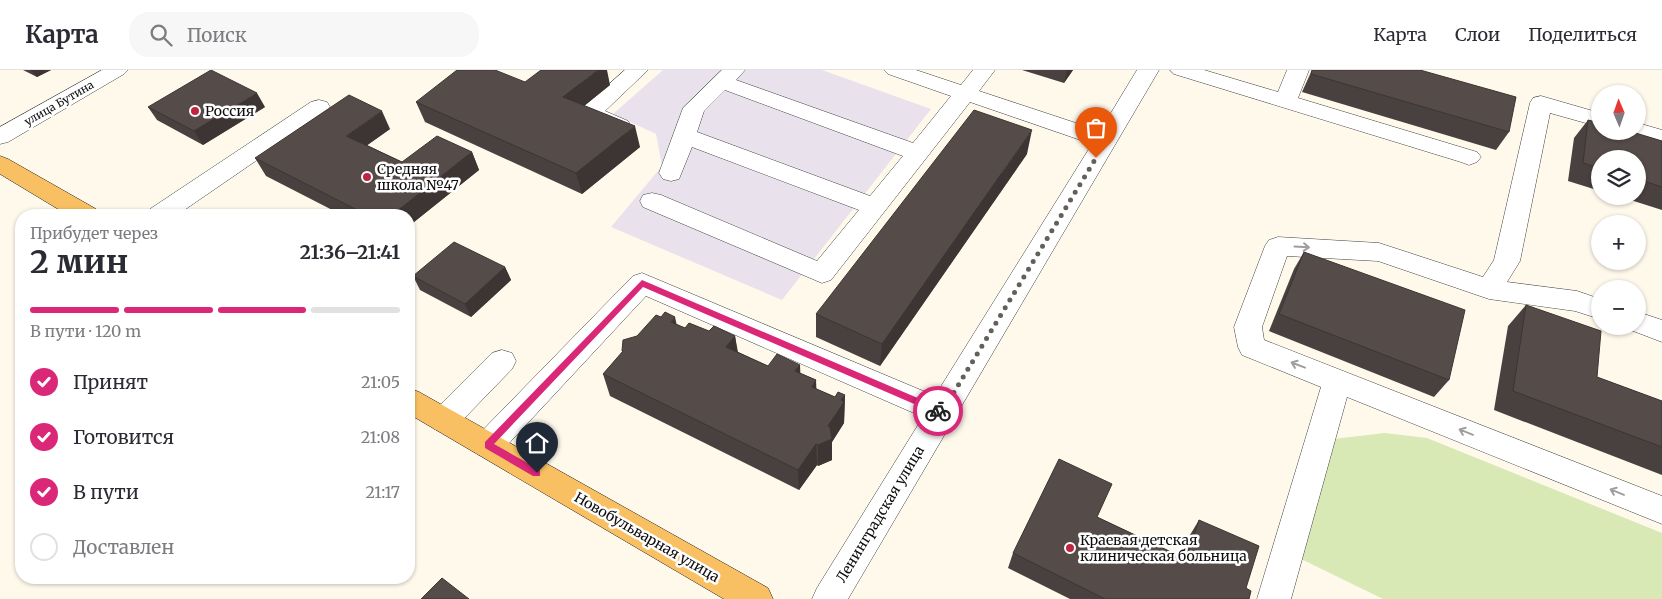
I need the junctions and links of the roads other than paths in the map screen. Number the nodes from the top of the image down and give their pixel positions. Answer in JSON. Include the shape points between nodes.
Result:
{"nodes":[{"id":1,"x":117,"y":70,"type":"edge"},
{"id":2,"x":895,"y":70,"type":"edge"},
{"id":3,"x":984,"y":70,"type":"edge"},
{"id":4,"x":1148,"y":70,"type":"edge"},
{"id":5,"x":1181,"y":70,"type":"edge"},
{"id":6,"x":1298,"y":70,"type":"edge"},
{"id":7,"x":629,"y":72,"type":"edge"},
{"id":8,"x":728,"y":76,"type":"edge"},
{"id":9,"x":965,"y":94,"type":"junction"},
{"id":10,"x":1285,"y":102,"type":"junction"},
{"id":11,"x":319,"y":107,"type":"dead end"},
{"id":12,"x":1591,"y":117,"type":"edge"},
{"id":13,"x":631,"y":130,"type":"edge"},
{"id":14,"x":1646,"y":132,"type":"edge"},
{"id":15,"x":682,"y":135,"type":"junction"},
{"id":16,"x":0,"y":137,"type":"edge"},
{"id":17,"x":1662,"y":137,"type":"edge"},
{"id":18,"x":1106,"y":141,"type":"junction"},
{"id":19,"x":918,"y":154,"type":"junction"},
{"id":20,"x":1469,"y":157,"type":"dead end"},
{"id":21,"x":0,"y":164,"type":"edge"},
{"id":22,"x":670,"y":173,"type":"dead end"},
{"id":23,"x":652,"y":201,"type":"dead end"},
{"id":24,"x":875,"y":207,"type":"junction"},
{"id":25,"x":77,"y":209,"type":"edge"},
{"id":26,"x":168,"y":209,"type":"edge"},
{"id":27,"x":1489,"y":289,"type":"junction"},
{"id":28,"x":1591,"y":306,"type":"edge"},
{"id":29,"x":1646,"y":325,"type":"edge"},
{"id":30,"x":1662,"y":331,"type":"edge"},
{"id":31,"x":502,"y":361,"type":"dead end"},
{"id":32,"x":1338,"y":381,"type":"junction"},
{"id":33,"x":415,"y":403,"type":"edge"},
{"id":34,"x":942,"y":412,"type":"junction"},
{"id":35,"x":444,"y":420,"type":"junction"},
{"id":36,"x":488,"y":445,"type":"junction"},
{"id":37,"x":1662,"y":510,"type":"edge"},
{"id":38,"x":756,"y":599,"type":"edge"},
{"id":39,"x":829,"y":599,"type":"edge"},
{"id":40,"x":1274,"y":599,"type":"edge"}],
"edges":[{"from":1,"to":16,"type":"street","name":"улица Бутина"},
{"from":2,"to":9,"type":"street"},
{"from":3,"to":9,"type":"street"},
{"from":4,"to":18,"type":"street","name":"Ленинградская улица"},
{"from":5,"to":10,"type":"street"},
{"from":6,"to":10,"type":"street"},
{"from":7,"to":13,"type":"street","via":[[590,113]]},
{"from":8,"to":15,"type":"street","via":[[694,108]]},
{"from":8,"to":19,"type":"street"},
{"from":9,"to":18,"type":"street"},
{"from":9,"to":19,"type":"street"},
{"from":10,"to":20,"type":"street"},
{"from":11,"to":26,"type":"street"},
{"from":12,"to":27,"type":"street","via":[[1541,103],[1508,261]]},
{"from":14,"to":17,"type":"street"},
{"from":15,"to":22,"type":"street"},
{"from":15,"to":24,"type":"street"},
{"from":18,"to":34,"type":"street","name":"Ленинградская улица"},
{"from":19,"to":24,"type":"street"},
{"from":21,"to":25,"type":"main road"},
{"from":23,"to":24,"type":"street","via":[[822,273]]},
{"from":27,"to":28,"type":"street","via":[[1577,301]]},
{"from":32,"to":27,"type":"street","one_way":true,"via":[[1252,347],[1248,327],[1278,246],[1379,252]]},
{"from":29,"to":30,"type":"street"},
{"from":31,"to":35,"type":"street"},
{"from":37,"to":32,"type":"street","one_way":true},
{"from":32,"to":40,"type":"street"},
{"from":33,"to":35,"type":"main road","name":"Новобульварная улица"},
{"from":34,"to":36,"type":"street","via":[[642,283]]},
{"from":34,"to":39,"type":"street","name":"Ленинградская улица"},
{"from":35,"to":36,"type":"main road","name":"Новобульварная улица"},
{"from":36,"to":38,"type":"main road","name":"Новобульварная улица"}]}
